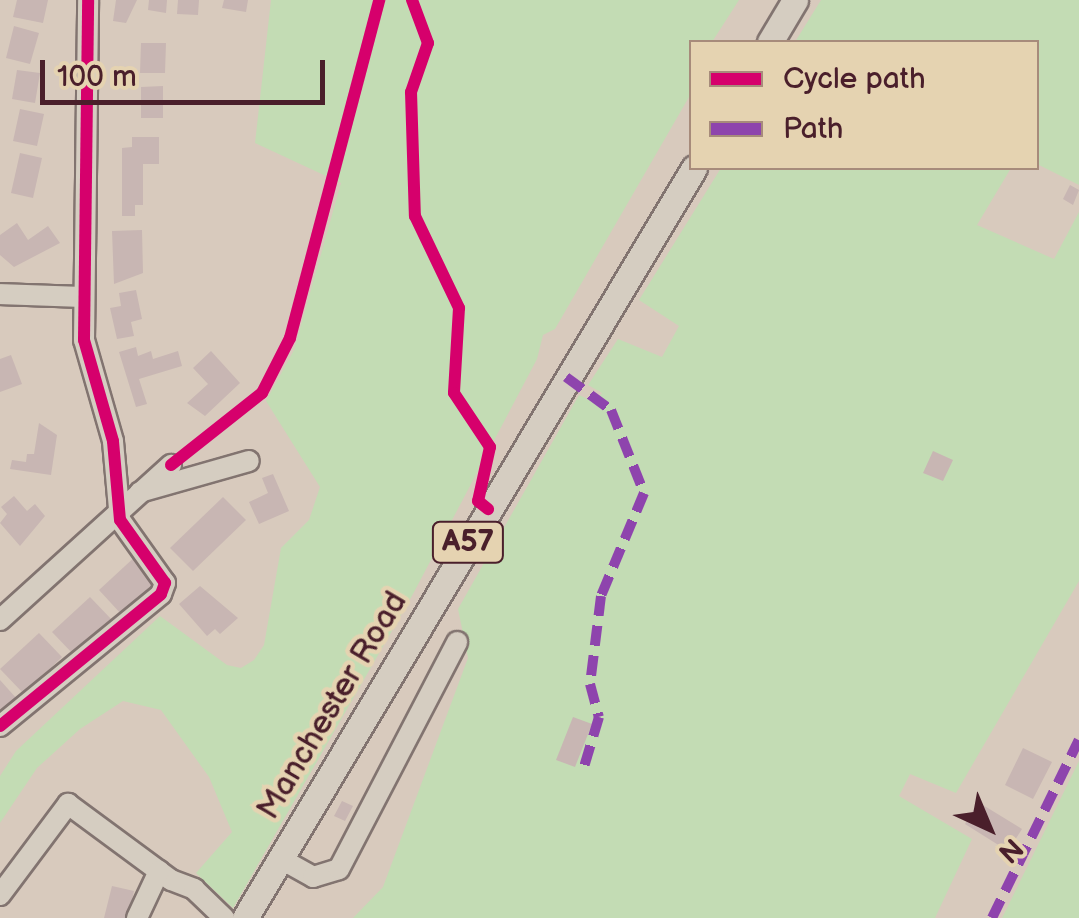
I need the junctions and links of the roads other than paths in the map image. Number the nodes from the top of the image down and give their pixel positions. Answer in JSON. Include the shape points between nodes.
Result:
{"nodes":[{"id":1,"x":88,"y":0,"type":"edge"},
{"id":2,"x":796,"y":0,"type":"edge"},
{"id":3,"x":771,"y":40,"type":"edge"},
{"id":4,"x":693,"y":170,"type":"edge"},
{"id":5,"x":0,"y":294,"type":"edge"},
{"id":6,"x":80,"y":297,"type":"junction"},
{"id":7,"x":248,"y":461,"type":"dead end"},
{"id":8,"x":171,"y":465,"type":"dead end"},
{"id":9,"x":140,"y":492,"type":"junction"},
{"id":10,"x":120,"y":510,"type":"junction"},
{"id":11,"x":0,"y":620,"type":"edge"},
{"id":12,"x":457,"y":642,"type":"dead end"},
{"id":13,"x":0,"y":726,"type":"edge"},
{"id":14,"x":281,"y":859,"type":"junction"},
{"id":15,"x":159,"y":871,"type":"junction"},
{"id":16,"x":0,"y":895,"type":"edge"},
{"id":17,"x":137,"y":918,"type":"edge"},
{"id":18,"x":224,"y":918,"type":"edge"},
{"id":19,"x":245,"y":918,"type":"edge"}],
"edges":[{"from":1,"to":6,"type":"street"},
{"from":2,"to":3,"type":"main road"},
{"from":4,"to":14,"type":"main road","name":"Manchester Road","number":"A57"},
{"from":5,"to":6,"type":"street"},
{"from":6,"to":10,"type":"street","via":[[84,340],[113,442]]},
{"from":7,"to":9,"type":"street"},
{"from":8,"to":9,"type":"street"},
{"from":9,"to":10,"type":"street"},
{"from":10,"to":11,"type":"street"},
{"from":10,"to":13,"type":"street","via":[[124,530],[165,583],[161,594]]},
{"from":12,"to":14,"type":"street","via":[[339,868],[313,877]]},
{"from":14,"to":19,"type":"main road","name":"Manchester Road","number":"A57"},
{"from":15,"to":16,"type":"street","via":[[68,804]]},
{"from":15,"to":17,"type":"street"},
{"from":15,"to":18,"type":"street","via":[[194,889]]}]}
